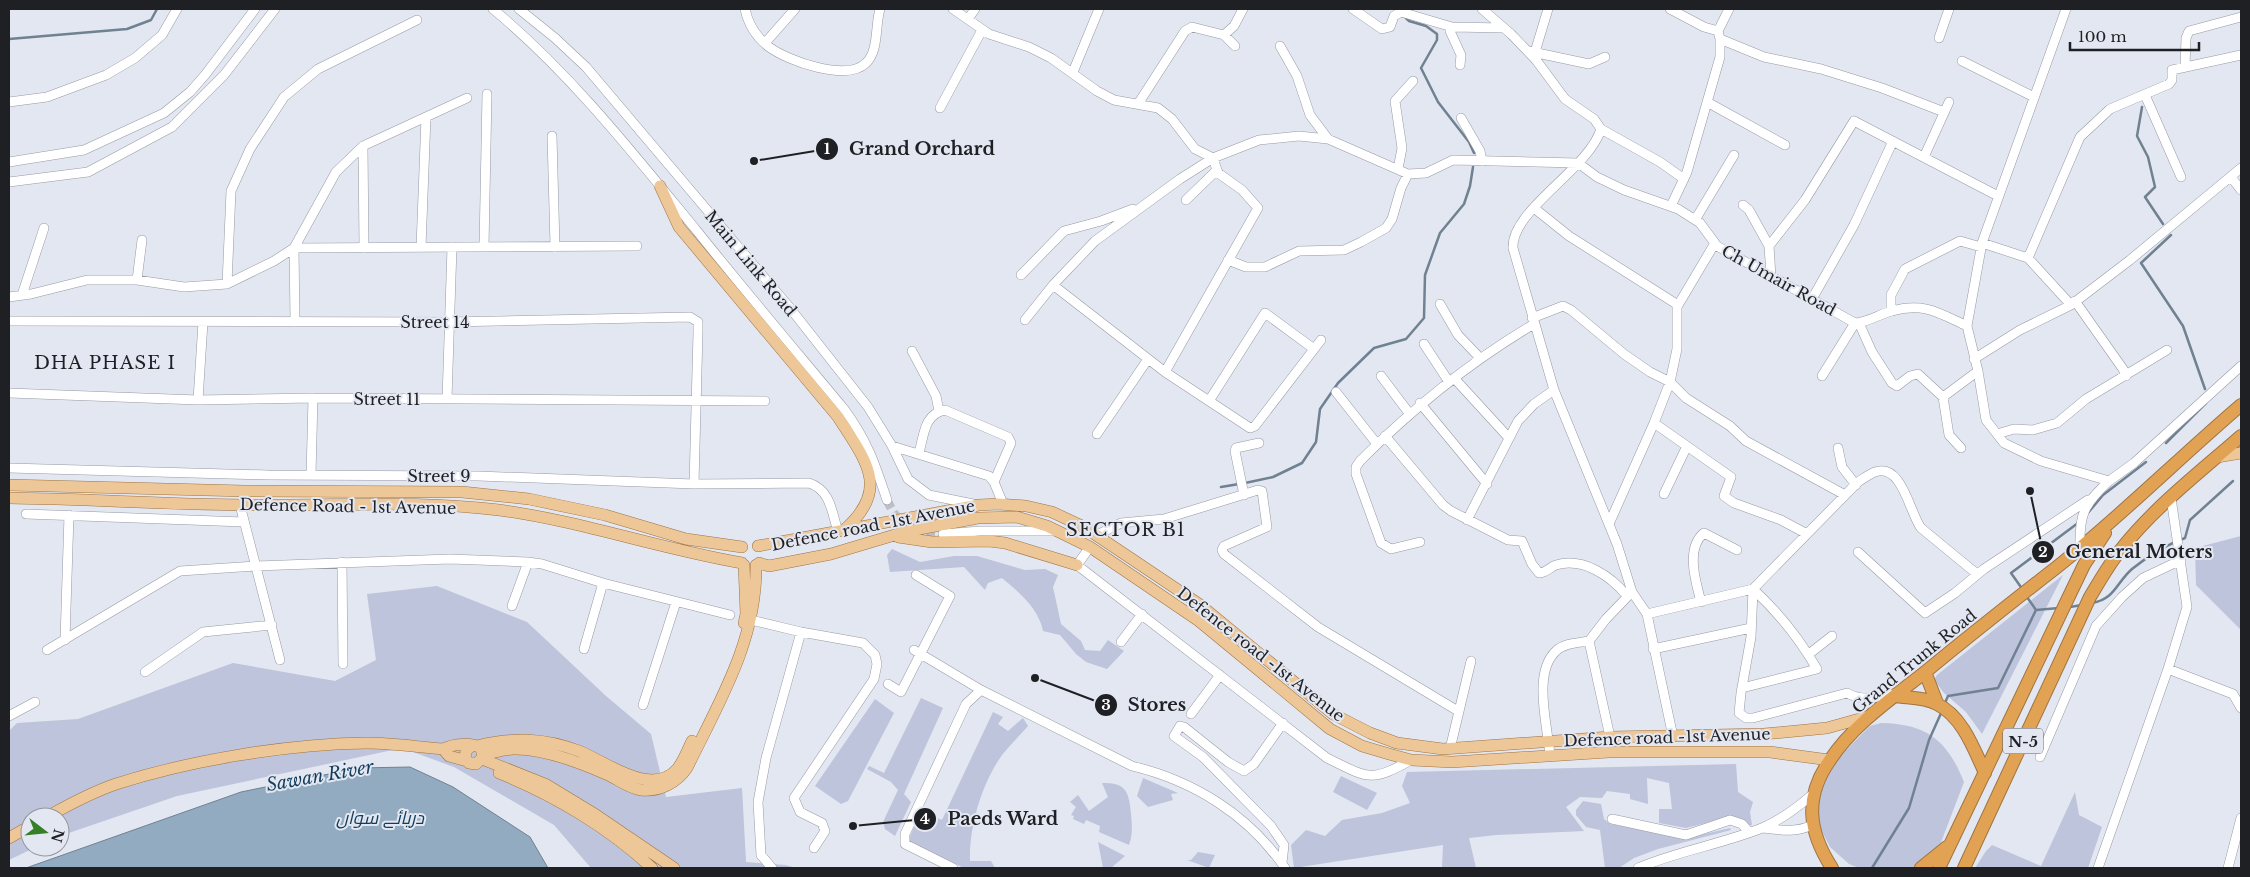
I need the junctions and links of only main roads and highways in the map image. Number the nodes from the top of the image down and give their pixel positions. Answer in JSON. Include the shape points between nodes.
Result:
{"nodes":[{"id":1,"x":660,"y":186,"type":"road end"},
{"id":2,"x":2241,"y":405,"type":"edge"},
{"id":3,"x":2241,"y":436,"type":"edge"},
{"id":4,"x":2241,"y":453,"type":"edge"},
{"id":5,"x":2217,"y":457,"type":"junction"},
{"id":6,"x":9,"y":485,"type":"edge"},
{"id":7,"x":293,"y":491,"type":"junction"},
{"id":8,"x":9,"y":498,"type":"edge"},
{"id":9,"x":292,"y":505,"type":"junction"},
{"id":10,"x":2115,"y":518,"type":"junction"},
{"id":11,"x":840,"y":531,"type":"junction"},
{"id":12,"x":889,"y":537,"type":"junction"},
{"id":13,"x":758,"y":546,"type":"junction"},
{"id":14,"x":742,"y":547,"type":"junction"},
{"id":15,"x":750,"y":564,"type":"junction"},
{"id":16,"x":1077,"y":565,"type":"road end"},
{"id":17,"x":1925,"y":672,"type":"junction"},
{"id":18,"x":1896,"y":695,"type":"junction"},
{"id":19,"x":1937,"y":704,"type":"junction"},
{"id":20,"x":1872,"y":715,"type":"junction"},
{"id":21,"x":475,"y":755,"type":"junction"},
{"id":22,"x":1829,"y":760,"type":"junction"},
{"id":23,"x":1984,"y":773,"type":"junction"},
{"id":24,"x":68,"y":807,"type":"edge"},
{"id":25,"x":20,"y":832,"type":"edge"},
{"id":26,"x":9,"y":838,"type":"edge"},
{"id":27,"x":1951,"y":844,"type":"junction"},
{"id":28,"x":652,"y":868,"type":"edge"},
{"id":29,"x":674,"y":868,"type":"edge"},
{"id":30,"x":1832,"y":868,"type":"edge"},
{"id":31,"x":1921,"y":868,"type":"edge"},
{"id":32,"x":1939,"y":868,"type":"edge"},
{"id":33,"x":1964,"y":868,"type":"edge"}],
"edges":[{"from":1,"to":11,"type":"main road","via":[[679,227],[838,417],[858,449],[869,474],[871,488],[859,516]]},
{"from":2,"to":10,"type":"highway","name":"Grand Trunk Road","number":"N-5"},
{"from":3,"to":5,"type":"highway","number":"N-5"},
{"from":4,"to":5,"type":"main road"},
{"from":5,"to":33,"type":"highway","number":"N-5","via":[[2171,498],[2120,551],[2090,597]]},
{"from":6,"to":7,"type":"main road","name":"Defence road -1st Avenue"},
{"from":7,"to":9,"type":"main road"},
{"from":7,"to":14,"type":"main road","name":"Defence road -1st Avenue","via":[[462,492],[529,499],[605,515],[686,539]]},
{"from":8,"to":9,"type":"main road","name":"Defence Road - 1st Avenue"},
{"from":9,"to":15,"type":"main road","name":"Defence Road - 1st Avenue","via":[[437,504],[500,510],[587,527],[687,553]]},
{"from":10,"to":17,"type":"highway","name":"Grand Trunk Road","number":"N-5","via":[[2080,541],[2034,585]]},
{"from":10,"to":23,"type":"highway","name":"Grand Trunk Road","number":"N-5","via":[[2084,565]]},
{"from":11,"to":13,"type":"main road","name":"Defence road -1st Avenue"},
{"from":11,"to":20,"type":"main road","name":"Defence road -1st Avenue","via":[[979,505],[1003,504],[1052,512],[1097,535],[1199,604],[1333,714],[1370,733],[1397,742],[1450,749],[1610,737],[1782,732],[1827,728]]},
{"from":12,"to":15,"type":"main road","name":"Defence Road - 1st Avenue","via":[[832,554],[769,566]]},
{"from":12,"to":16,"type":"main road","via":[[932,542],[1005,543]]},
{"from":12,"to":22,"type":"main road","name":"Defence Road - 1st Avenue","via":[[996,516],[1018,517],[1060,532],[1090,547],[1199,621],[1330,729],[1362,746],[1412,760],[1452,762],[1609,752],[1770,752]]},
{"from":13,"to":14,"type":"main road","name":"Defence road -1st Avenue","via":[[750,543]]},
{"from":13,"to":15,"type":"main road","name":"Defence road -1st Avenue","via":[[762,556]]},
{"from":14,"to":15,"type":"main road","via":[[739,556]]},
{"from":15,"to":21,"type":"main road","via":[[746,614],[738,641],[678,768],[667,776],[655,779],[634,777],[580,751],[519,738]]},
{"from":15,"to":21,"type":"main road","via":[[756,590],[747,639],[692,759],[682,776],[671,784],[650,790],[631,788],[585,765],[515,749]]},
{"from":17,"to":18,"type":"highway","name":"Grand Trunk Road","number":"N-5"},
{"from":17,"to":19,"type":"highway"},
{"from":18,"to":19,"type":"highway"},
{"from":18,"to":20,"type":"highway","name":"Grand Trunk Road","number":"N-5"},
{"from":19,"to":23,"type":"highway","via":[[1950,713],[1963,729]]},
{"from":20,"to":22,"type":"highway","name":"Grand Trunk Road","number":"N-5"},
{"from":21,"to":24,"type":"main road","via":[[452,744],[443,749],[367,743],[229,757],[114,785]]},
{"from":21,"to":28,"type":"main road","via":[[608,833]]},
{"from":21,"to":29,"type":"main road","via":[[559,792]]},
{"from":22,"to":30,"type":"highway","name":"Grand Trunk Road","number":"N-5","via":[[1814,794],[1812,825],[1822,853]]},
{"from":23,"to":27,"type":"highway","name":"Grand Trunk Road","number":"N-5"},
{"from":25,"to":26,"type":"main road"},
{"from":27,"to":31,"type":"highway","name":"Grand Trunk Road","number":"N-5"},
{"from":27,"to":32,"type":"highway","name":"Grand Trunk Road","number":"N-5"}]}
